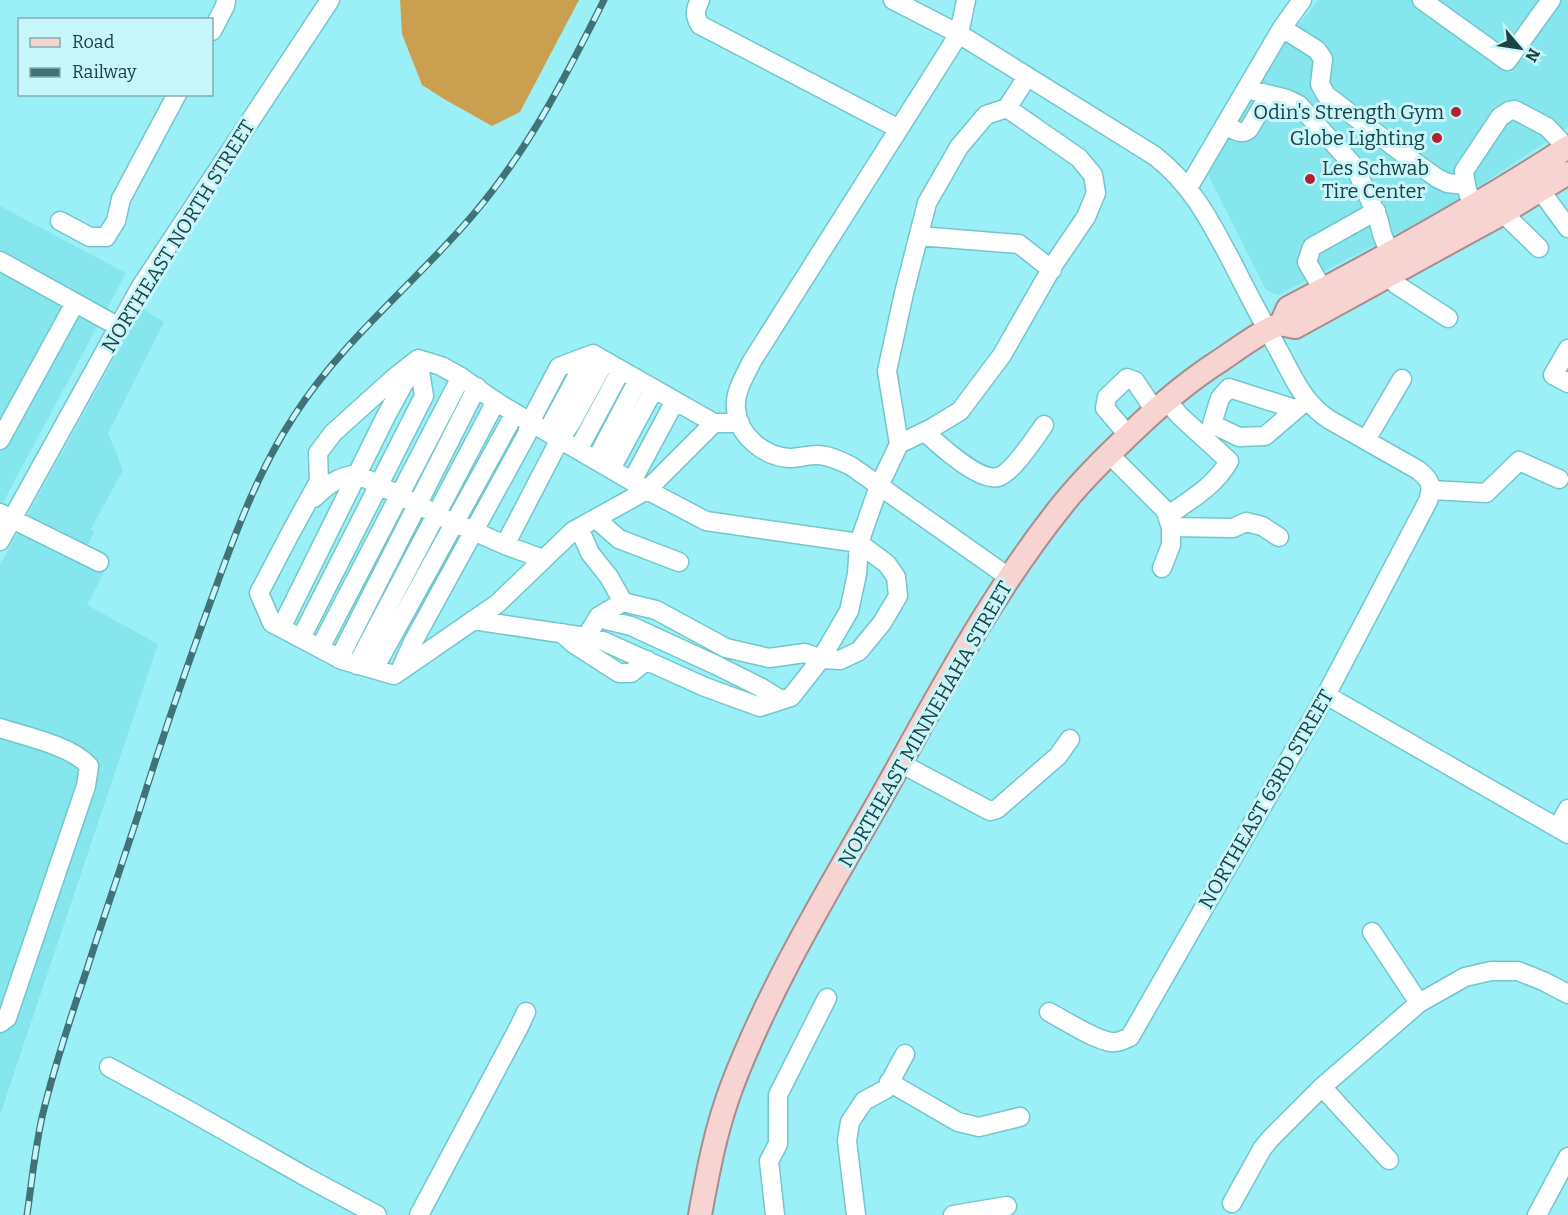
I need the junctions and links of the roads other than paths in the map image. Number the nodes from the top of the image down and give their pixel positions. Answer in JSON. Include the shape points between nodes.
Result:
{"nodes":[{"id":1,"x":226,"y":0,"type":"edge"},
{"id":2,"x":330,"y":0,"type":"edge"},
{"id":3,"x":700,"y":0,"type":"edge"},
{"id":4,"x":893,"y":0,"type":"edge"},
{"id":5,"x":966,"y":0,"type":"edge"},
{"id":6,"x":1422,"y":0,"type":"edge"},
{"id":7,"x":1551,"y":0,"type":"edge"},
{"id":8,"x":1300,"y":1,"type":"edge"},
{"id":9,"x":1282,"y":28,"type":"junction"},
{"id":10,"x":213,"y":29,"type":"edge"},
{"id":11,"x":959,"y":34,"type":"junction"},
{"id":12,"x":1027,"y":76,"type":"junction"},
{"id":13,"x":1246,"y":89,"type":"junction"},
{"id":14,"x":1269,"y":94,"type":"junction"},
{"id":15,"x":176,"y":96,"type":"edge"},
{"id":16,"x":1007,"y":108,"type":"junction"},
{"id":17,"x":1225,"y":125,"type":"junction"},
{"id":18,"x":898,"y":129,"type":"junction"},
{"id":19,"x":1567,"y":148,"type":"edge"},
{"id":20,"x":1543,"y":163,"type":"junction"},
{"id":21,"x":1568,"y":172,"type":"edge"},
{"id":22,"x":1466,"y":184,"type":"junction"},
{"id":23,"x":1188,"y":188,"type":"junction"},
{"id":24,"x":1541,"y":191,"type":"junction"},
{"id":25,"x":1473,"y":207,"type":"junction"},
{"id":26,"x":1376,"y":212,"type":"junction"},
{"id":27,"x":1503,"y":213,"type":"junction"},
{"id":28,"x":60,"y":221,"type":"dead end"},
{"id":29,"x":1568,"y":228,"type":"edge"},
{"id":30,"x":919,"y":236,"type":"junction"},
{"id":31,"x":1539,"y":248,"type":"dead end"},
{"id":32,"x":0,"y":261,"type":"edge"},
{"id":33,"x":1395,"y":266,"type":"junction"},
{"id":34,"x":1052,"y":270,"type":"junction"},
{"id":35,"x":1323,"y":290,"type":"junction"},
{"id":36,"x":75,"y":303,"type":"junction"},
{"id":37,"x":1448,"y":318,"type":"dead end"},
{"id":38,"x":119,"y":327,"type":"junction"},
{"id":39,"x":1274,"y":327,"type":"junction"},
{"id":40,"x":1568,"y":349,"type":"edge"},
{"id":41,"x":418,"y":358,"type":"junction"},
{"id":42,"x":1219,"y":361,"type":"junction"},
{"id":43,"x":605,"y":363,"type":"junction"},
{"id":44,"x":461,"y":377,"type":"junction"},
{"id":45,"x":1402,"y":378,"type":"dead end"},
{"id":46,"x":638,"y":380,"type":"junction"},
{"id":47,"x":1568,"y":383,"type":"edge"},
{"id":48,"x":477,"y":387,"type":"junction"},
{"id":49,"x":1229,"y":388,"type":"junction"},
{"id":50,"x":654,"y":389,"type":"junction"},
{"id":51,"x":496,"y":401,"type":"junction"},
{"id":52,"x":675,"y":401,"type":"junction"},
{"id":53,"x":1301,"y":404,"type":"junction"},
{"id":54,"x":1161,"y":406,"type":"junction"},
{"id":55,"x":523,"y":418,"type":"junction"},
{"id":56,"x":714,"y":423,"type":"junction"},
{"id":57,"x":740,"y":423,"type":"junction"},
{"id":58,"x":1044,"y":425,"type":"dead end"},
{"id":59,"x":924,"y":432,"type":"junction"},
{"id":60,"x":553,"y":435,"type":"junction"},
{"id":61,"x":1128,"y":435,"type":"junction"},
{"id":62,"x":0,"y":440,"type":"edge"},
{"id":63,"x":1366,"y":440,"type":"junction"},
{"id":64,"x":899,"y":444,"type":"junction"},
{"id":65,"x":578,"y":450,"type":"junction"},
{"id":66,"x":1109,"y":454,"type":"junction"},
{"id":67,"x":603,"y":464,"type":"junction"},
{"id":68,"x":357,"y":474,"type":"junction"},
{"id":69,"x":1559,"y":479,"type":"dead end"},
{"id":70,"x":1430,"y":484,"type":"junction"},
{"id":71,"x":379,"y":485,"type":"junction"},
{"id":72,"x":640,"y":485,"type":"junction"},
{"id":73,"x":879,"y":486,"type":"junction"},
{"id":74,"x":399,"y":495,"type":"junction"},
{"id":75,"x":306,"y":505,"type":"junction"},
{"id":76,"x":417,"y":505,"type":"junction"},
{"id":77,"x":436,"y":514,"type":"junction"},
{"id":78,"x":6,"y":516,"type":"edge"},
{"id":79,"x":596,"y":519,"type":"junction"},
{"id":80,"x":1169,"y":521,"type":"junction"},
{"id":81,"x":454,"y":523,"type":"junction"},
{"id":82,"x":579,"y":528,"type":"junction"},
{"id":83,"x":474,"y":531,"type":"junction"},
{"id":84,"x":1279,"y":537,"type":"dead end"},
{"id":85,"x":0,"y":541,"type":"edge"},
{"id":86,"x":859,"y":543,"type":"junction"},
{"id":87,"x":505,"y":545,"type":"junction"},
{"id":88,"x":543,"y":559,"type":"junction"},
{"id":89,"x":99,"y":562,"type":"dead end"},
{"id":90,"x":679,"y":562,"type":"dead end"},
{"id":91,"x":1162,"y":568,"type":"dead end"},
{"id":92,"x":1010,"y":578,"type":"junction"},
{"id":93,"x":623,"y":602,"type":"junction"},
{"id":94,"x":598,"y":618,"type":"junction"},
{"id":95,"x":473,"y":620,"type":"junction"},
{"id":96,"x":281,"y":628,"type":"junction"},
{"id":97,"x":562,"y":633,"type":"junction"},
{"id":98,"x":586,"y":636,"type":"junction"},
{"id":99,"x":301,"y":638,"type":"junction"},
{"id":100,"x":320,"y":648,"type":"junction"},
{"id":101,"x":339,"y":659,"type":"junction"},
{"id":102,"x":821,"y":659,"type":"junction"},
{"id":103,"x":647,"y":660,"type":"junction"},
{"id":104,"x":365,"y":667,"type":"junction"},
{"id":105,"x":400,"y":671,"type":"junction"},
{"id":106,"x":1326,"y":695,"type":"junction"},
{"id":107,"x":781,"y":700,"type":"junction"},
{"id":108,"x":0,"y":728,"type":"edge"},
{"id":109,"x":1071,"y":740,"type":"dead end"},
{"id":110,"x":900,"y":763,"type":"junction"},
{"id":111,"x":1568,"y":808,"type":"edge"},
{"id":112,"x":1563,"y":831,"type":"edge"},
{"id":113,"x":1372,"y":932,"type":"dead end"},
{"id":114,"x":1568,"y":994,"type":"edge"},
{"id":115,"x":827,"y":998,"type":"dead end"},
{"id":116,"x":1419,"y":1003,"type":"junction"},
{"id":117,"x":526,"y":1012,"type":"dead end"},
{"id":118,"x":1049,"y":1012,"type":"dead end"},
{"id":119,"x":0,"y":1023,"type":"edge"},
{"id":120,"x":905,"y":1054,"type":"dead end"},
{"id":121,"x":109,"y":1067,"type":"dead end"},
{"id":122,"x":889,"y":1082,"type":"junction"},
{"id":123,"x":1322,"y":1087,"type":"junction"},
{"id":124,"x":1020,"y":1117,"type":"dead end"},
{"id":125,"x":1389,"y":1160,"type":"dead end"},
{"id":126,"x":1568,"y":1161,"type":"edge"},
{"id":127,"x":1232,"y":1203,"type":"dead end"},
{"id":128,"x":1006,"y":1206,"type":"dead end"},
{"id":129,"x":377,"y":1215,"type":"edge"},
{"id":130,"x":418,"y":1215,"type":"edge"},
{"id":131,"x":700,"y":1215,"type":"edge"},
{"id":132,"x":775,"y":1215,"type":"edge"},
{"id":133,"x":856,"y":1215,"type":"edge"},
{"id":134,"x":953,"y":1215,"type":"edge"},
{"id":135,"x":1537,"y":1215,"type":"edge"}],
"edges":[{"from":1,"to":10,"type":"street"},
{"from":2,"to":38,"type":"street","name":"NORTHEAST NORTH STREET","via":[[140,288]]},
{"from":3,"to":18,"type":"street","via":[[695,9],[700,25]]},
{"from":4,"to":11,"type":"street"},
{"from":5,"to":11,"type":"street"},
{"from":6,"to":7,"type":"street","via":[[1507,61]]},
{"from":8,"to":9,"type":"street"},
{"from":9,"to":13,"type":"street"},
{"from":9,"to":22,"type":"street","via":[[1317,50],[1323,59],[1320,84],[1326,95],[1437,178]]},
{"from":11,"to":12,"type":"street"},
{"from":11,"to":18,"type":"street"},
{"from":12,"to":16,"type":"street"},
{"from":12,"to":23,"type":"street","via":[[1155,156]]},
{"from":13,"to":14,"type":"street"},
{"from":13,"to":17,"type":"street"},
{"from":14,"to":17,"type":"street","via":[[1245,133]]},
{"from":14,"to":26,"type":"street","via":[[1299,105],[1355,167]]},
{"from":15,"to":28,"type":"street","via":[[121,200],[116,221],[106,237],[90,237]]},
{"from":16,"to":30,"type":"street","via":[[986,115],[959,147],[927,203]]},
{"from":16,"to":34,"type":"street","via":[[1079,158],[1093,175],[1096,193],[1086,217]]},
{"from":17,"to":23,"type":"street"},
{"from":18,"to":57,"type":"street","via":[[752,362],[739,387],[736,408]]},
{"from":19,"to":20,"type":"main road"},
{"from":19,"to":22,"type":"street","via":[[1547,127],[1515,110],[1509,111],[1500,117],[1464,171]]},
{"from":20,"to":25,"type":"main road"},
{"from":20,"to":27,"type":"main road","via":[[1534,183],[1512,198]]},
{"from":21,"to":24,"type":"main road","name":"NORTHEAST MINNEHAHA STREET"},
{"from":22,"to":25,"type":"street"},
{"from":23,"to":39,"type":"street"},
{"from":24,"to":27,"type":"main road","name":"NORTHEAST MINNEHAHA STREET"},
{"from":24,"to":29,"type":"street"},
{"from":25,"to":33,"type":"main road","via":[[1463,225]]},
{"from":26,"to":33,"type":"street"},
{"from":26,"to":35,"type":"street","via":[[1312,247],[1307,262]]},
{"from":27,"to":31,"type":"street"},
{"from":27,"to":33,"type":"main road","name":"NORTHEAST MINNEHAHA STREET"},
{"from":30,"to":34,"type":"street","via":[[1019,244]]},
{"from":30,"to":64,"type":"street","via":[[887,371]]},
{"from":32,"to":36,"type":"street"},
{"from":33,"to":35,"type":"main road","name":"NORTHEAST MINNEHAHA STREET"},
{"from":33,"to":37,"type":"street","via":[[1397,285]]},
{"from":33,"to":39,"type":"main road","name":"NORTHEAST MINNEHAHA STREET","via":[[1295,327]]},
{"from":34,"to":59,"type":"street","via":[[1002,355],[960,411]]},
{"from":35,"to":39,"type":"main road","name":"NORTHEAST MINNEHAHA STREET","via":[[1288,308]]},
{"from":36,"to":38,"type":"street"},
{"from":36,"to":62,"type":"street"},
{"from":38,"to":78,"type":"street","name":"NORTHEAST NORTH STREET"},
{"from":39,"to":42,"type":"main road","name":"NORTHEAST MINNEHAHA STREET"},
{"from":39,"to":53,"type":"street"},
{"from":40,"to":47,"type":"street","via":[[1553,375]]},
{"from":41,"to":44,"type":"street"},
{"from":41,"to":68,"type":"street"},
{"from":41,"to":71,"type":"street","via":[[424,396]]},
{"from":41,"to":75,"type":"street","via":[[333,434],[318,453],[319,481]]},
{"from":42,"to":49,"type":"street"},
{"from":42,"to":54,"type":"main road","name":"NORTHEAST MINNEHAHA STREET"},
{"from":43,"to":46,"type":"street"},
{"from":43,"to":55,"type":"street","via":[[559,367]]},
{"from":43,"to":60,"type":"street","via":[[571,423]]},
{"from":43,"to":65,"type":"street"},
{"from":44,"to":48,"type":"street"},
{"from":44,"to":74,"type":"street"},
{"from":45,"to":63,"type":"street"},
{"from":46,"to":50,"type":"street"},
{"from":46,"to":67,"type":"street"},
{"from":48,"to":51,"type":"street"},
{"from":48,"to":76,"type":"street"},
{"from":49,"to":53,"type":"street"},
{"from":49,"to":53,"type":"street","via":[[1220,398],[1212,424],[1239,438],[1265,436]]},
{"from":50,"to":52,"type":"street"},
{"from":50,"to":67,"type":"street"},
{"from":51,"to":55,"type":"street"},
{"from":51,"to":77,"type":"street"},
{"from":52,"to":56,"type":"street"},
{"from":52,"to":72,"type":"street"},
{"from":53,"to":63,"type":"street"},
{"from":54,"to":61,"type":"main road","name":"NORTHEAST MINNEHAHA STREET"},
{"from":54,"to":61,"type":"street","via":[[1135,381],[1126,378],[1107,397],[1106,408]]},
{"from":54,"to":80,"type":"street","via":[[1180,416],[1229,461],[1222,473]]},
{"from":55,"to":60,"type":"street"},
{"from":55,"to":81,"type":"street"},
{"from":55,"to":83,"type":"street","via":[[527,434]]},
{"from":56,"to":57,"type":"street"},
{"from":56,"to":72,"type":"street"},
{"from":57,"to":73,"type":"street","via":[[747,436],[773,455],[832,457]]},
{"from":58,"to":59,"type":"street","via":[[1012,467],[999,477],[976,471],[945,452]]},
{"from":59,"to":64,"type":"street"},
{"from":60,"to":65,"type":"street"},
{"from":60,"to":87,"type":"street"},
{"from":61,"to":66,"type":"main road","name":"NORTHEAST MINNEHAHA STREET"},
{"from":63,"to":70,"type":"street","via":[[1418,470]]},
{"from":64,"to":73,"type":"street"},
{"from":65,"to":67,"type":"street"},
{"from":66,"to":80,"type":"street","via":[[1165,510]]},
{"from":66,"to":92,"type":"main road","name":"NORTHEAST MINNEHAHA STREET","via":[[1064,503]]},
{"from":67,"to":72,"type":"street"},
{"from":68,"to":71,"type":"street"},
{"from":68,"to":75,"type":"street","via":[[343,476],[326,486]]},
{"from":68,"to":96,"type":"street"},
{"from":69,"to":70,"type":"street","via":[[1519,461],[1486,493]]},
{"from":70,"to":106,"type":"street","name":"NORTHEAST 63RD STREET","via":[[1428,501]]},
{"from":71,"to":74,"type":"street"},
{"from":71,"to":99,"type":"street"},
{"from":72,"to":79,"type":"street"},
{"from":72,"to":86,"type":"street","via":[[706,520]]},
{"from":73,"to":86,"type":"street"},
{"from":73,"to":92,"type":"street"},
{"from":74,"to":76,"type":"street"},
{"from":74,"to":100,"type":"street"},
{"from":75,"to":96,"type":"street","via":[[259,593],[272,623]]},
{"from":76,"to":77,"type":"street"},
{"from":76,"to":101,"type":"street"},
{"from":77,"to":81,"type":"street"},
{"from":77,"to":104,"type":"street"},
{"from":78,"to":85,"type":"street","name":"NORTHEAST NORTH STREET"},
{"from":78,"to":89,"type":"street"},
{"from":79,"to":82,"type":"street"},
{"from":79,"to":90,"type":"street","via":[[619,539]]},
{"from":80,"to":84,"type":"street","via":[[1233,528],[1246,522]]},
{"from":80,"to":91,"type":"street","via":[[1171,545]]},
{"from":81,"to":83,"type":"street"},
{"from":81,"to":104,"type":"street"},
{"from":82,"to":88,"type":"street"},
{"from":82,"to":93,"type":"street","via":[[590,554]]},
{"from":83,"to":87,"type":"street"},
{"from":83,"to":105,"type":"street"},
{"from":86,"to":102,"type":"street","via":[[849,611]]},
{"from":86,"to":102,"type":"street","via":[[887,564],[896,577],[898,596],[859,651],[840,660]]},
{"from":87,"to":88,"type":"street"},
{"from":88,"to":95,"type":"street","via":[[497,604]]},
{"from":92,"to":110,"type":"main road","name":"NORTHEAST MINNEHAHA STREET"},
{"from":93,"to":94,"type":"street"},
{"from":93,"to":102,"type":"street","via":[[656,610],[726,648],[769,658],[805,653]]},
{"from":94,"to":98,"type":"street"},
{"from":94,"to":107,"type":"street","via":[[631,626]]},
{"from":95,"to":97,"type":"street"},
{"from":95,"to":105,"type":"street"},
{"from":96,"to":99,"type":"street"},
{"from":97,"to":98,"type":"street"},
{"from":97,"to":103,"type":"street","via":[[619,673],[631,673]]},
{"from":98,"to":103,"type":"street"},
{"from":99,"to":100,"type":"street"},
{"from":100,"to":101,"type":"street"},
{"from":101,"to":104,"type":"street"},
{"from":102,"to":107,"type":"street","via":[[791,697]]},
{"from":103,"to":107,"type":"street","via":[[760,707]]},
{"from":104,"to":105,"type":"street","via":[[394,675]]},
{"from":106,"to":112,"type":"street"},
{"from":106,"to":118,"type":"street","name":"NORTHEAST 63RD STREET","via":[[1130,1037],[1113,1043],[1101,1040]]},
{"from":108,"to":119,"type":"street","via":[[67,750],[89,766],[86,786],[7,1018]]},
{"from":109,"to":110,"type":"street","via":[[1058,756],[990,811]]},
{"from":110,"to":131,"type":"main road","name":"NORTHEAST MINNEHAHA STREET","via":[[763,1015],[719,1124]]},
{"from":111,"to":112,"type":"street"},
{"from":113,"to":116,"type":"street"},
{"from":114,"to":116,"type":"street","via":[[1518,972],[1491,971],[1465,977]]},
{"from":115,"to":132,"type":"street","via":[[778,1095],[778,1143],[769,1161]]},
{"from":116,"to":123,"type":"street"},
{"from":117,"to":130,"type":"street"},
{"from":120,"to":122,"type":"street"},
{"from":121,"to":129,"type":"street"},
{"from":122,"to":124,"type":"street","via":[[958,1122],[979,1127]]},
{"from":122,"to":133,"type":"street","via":[[886,1089],[864,1101],[850,1122],[847,1141]]},
{"from":123,"to":125,"type":"street"},
{"from":123,"to":127,"type":"street","via":[[1262,1149]]},
{"from":126,"to":135,"type":"street"},
{"from":128,"to":134,"type":"street"}]}
